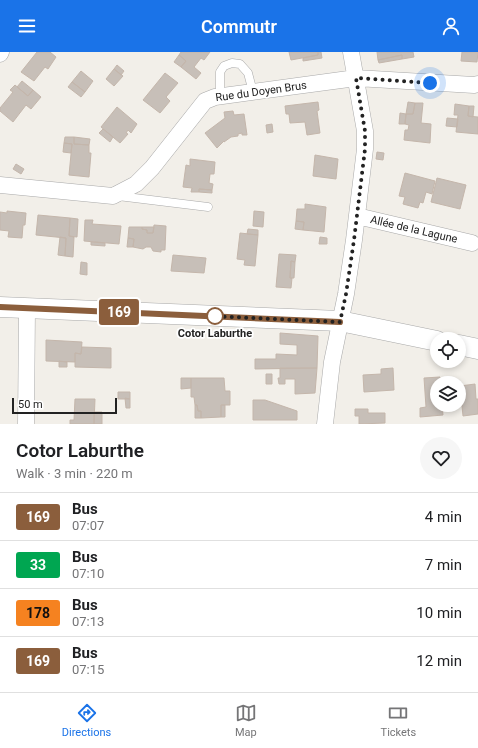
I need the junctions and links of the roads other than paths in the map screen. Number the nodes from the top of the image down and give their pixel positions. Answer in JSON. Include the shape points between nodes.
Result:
{"nodes":[{"id":1,"x":351,"y":52,"type":"edge"},
{"id":2,"x":356,"y":78,"type":"junction"},
{"id":3,"x":478,"y":84,"type":"edge"},
{"id":4,"x":253,"y":92,"type":"junction"},
{"id":5,"x":220,"y":96,"type":"junction"},
{"id":6,"x":0,"y":186,"type":"edge"},
{"id":7,"x":113,"y":196,"type":"junction"},
{"id":8,"x":208,"y":206,"type":"dead end"},
{"id":9,"x":357,"y":216,"type":"junction"},
{"id":10,"x":472,"y":243,"type":"dead end"},
{"id":11,"x":0,"y":307,"type":"edge"},
{"id":12,"x":27,"y":308,"type":"junction"},
{"id":13,"x":340,"y":322,"type":"junction"},
{"id":14,"x":430,"y":340,"type":"edge"},
{"id":15,"x":466,"y":346,"type":"edge"},
{"id":16,"x":478,"y":349,"type":"edge"},
{"id":17,"x":26,"y":424,"type":"edge"},
{"id":18,"x":325,"y":424,"type":"edge"}],
"edges":[{"from":1,"to":2,"type":"street"},
{"from":2,"to":3,"type":"street","name":"Rue du Doyen Brus"},
{"from":2,"to":4,"type":"street","name":"Rue du Doyen Brus"},
{"from":2,"to":9,"type":"street","via":[[365,131]]},
{"from":4,"to":5,"type":"street","name":"Rue du Doyen Brus"},
{"from":4,"to":5,"type":"lane","via":[[248,73],[240,64],[232,63],[224,66],[220,72]]},
{"from":5,"to":7,"type":"street","name":"Rue du Doyen Brus","via":[[205,101],[152,168],[136,184]]},
{"from":6,"to":7,"type":"street"},
{"from":7,"to":8,"type":"lane"},
{"from":9,"to":10,"type":"street","name":"Allée de la Lagune"},
{"from":9,"to":13,"type":"street"},
{"from":11,"to":12,"type":"street"},
{"from":12,"to":13,"type":"street"},
{"from":12,"to":17,"type":"street"},
{"from":13,"to":14,"type":"street"},
{"from":13,"to":18,"type":"street","via":[[332,362]]},
{"from":15,"to":16,"type":"street"}]}
